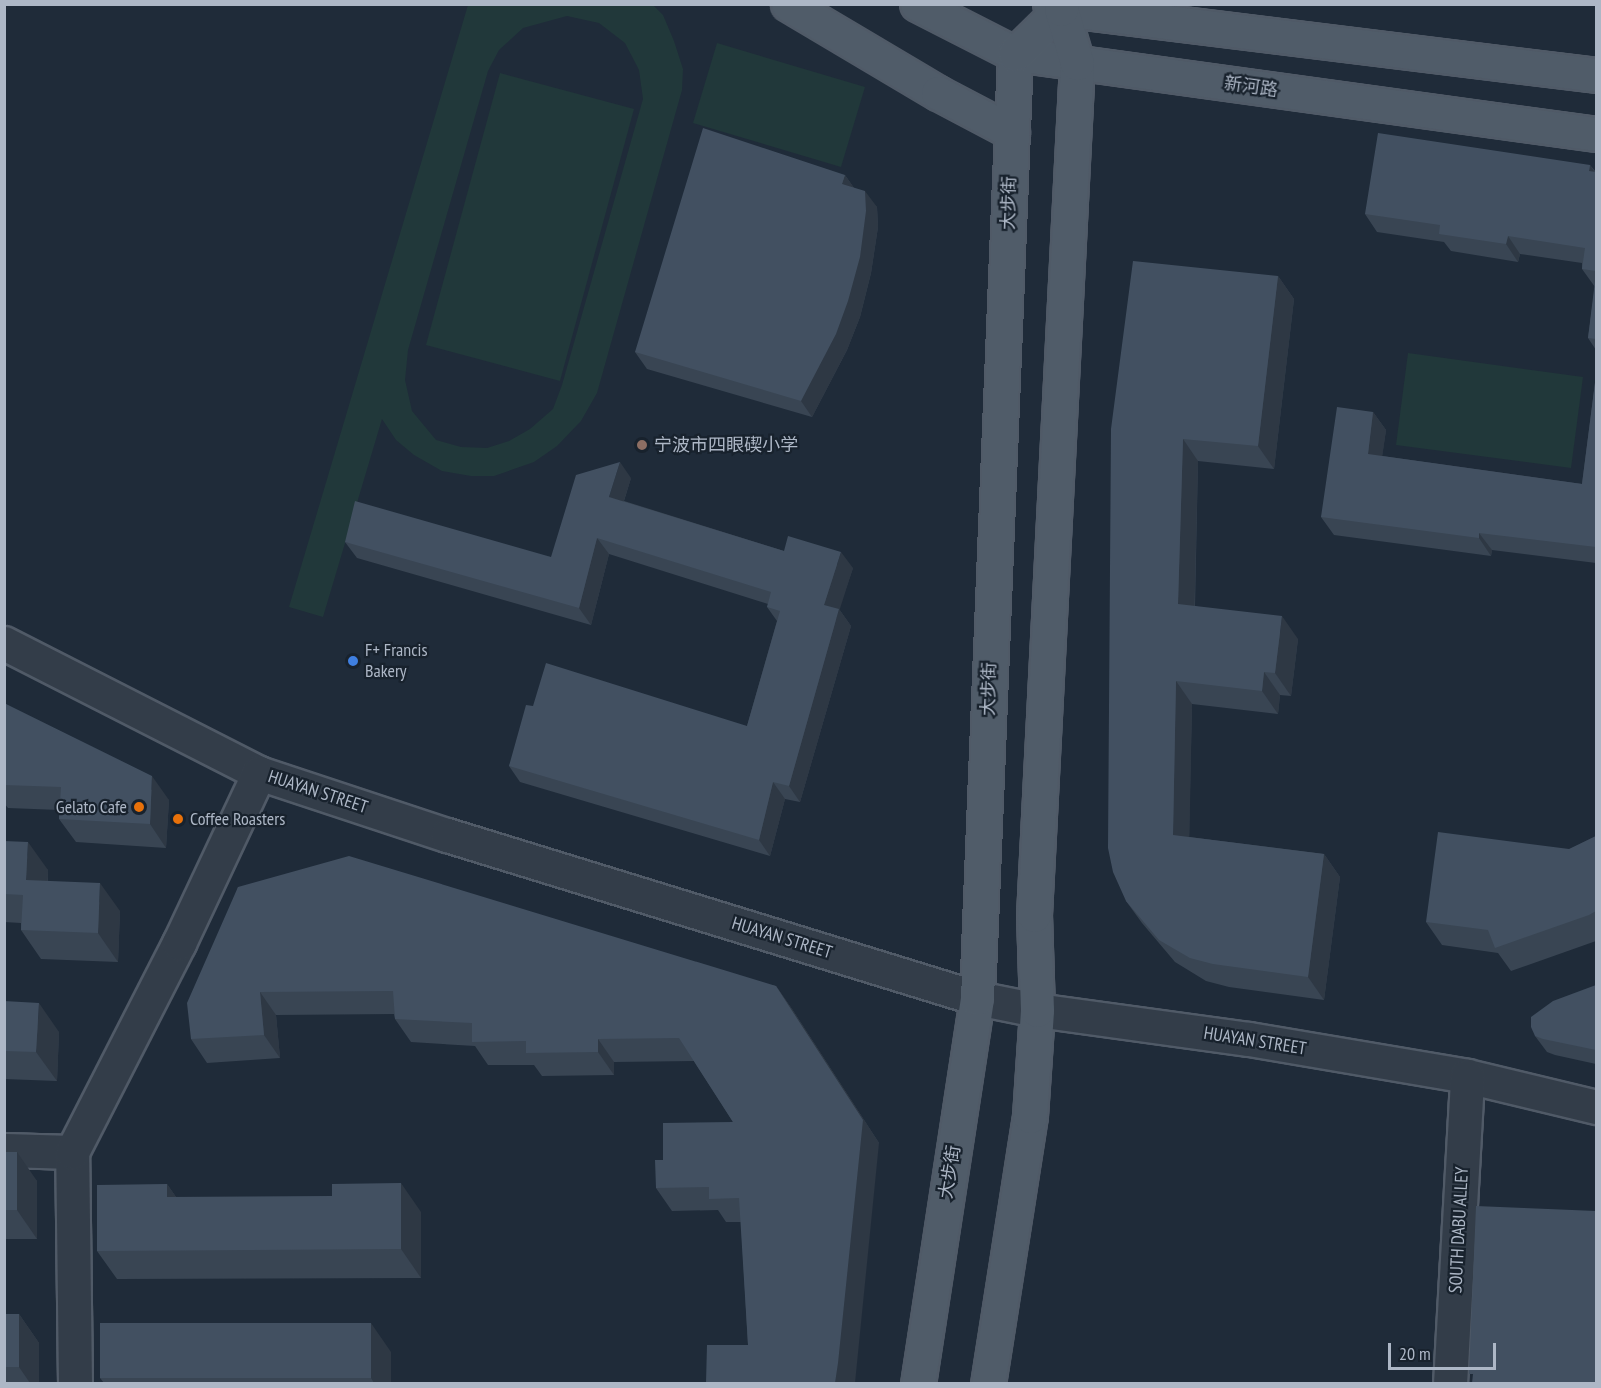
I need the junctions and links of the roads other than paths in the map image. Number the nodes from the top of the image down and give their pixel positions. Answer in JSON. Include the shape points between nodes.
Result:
{"nodes":[{"id":1,"x":788,"y":4,"type":"edge"},
{"id":2,"x":917,"y":4,"type":"edge"},
{"id":3,"x":1058,"y":6,"type":"edge"},
{"id":4,"x":1015,"y":54,"type":"junction"},
{"id":5,"x":1077,"y":63,"type":"junction"},
{"id":6,"x":1596,"y":75,"type":"edge"},
{"id":7,"x":1012,"y":132,"type":"junction"},
{"id":8,"x":1596,"y":134,"type":"edge"},
{"id":9,"x":4,"y":643,"type":"edge"},
{"id":10,"x":259,"y":773,"type":"junction"},
{"id":11,"x":977,"y":998,"type":"junction"},
{"id":12,"x":1037,"y":1010,"type":"junction"},
{"id":13,"x":1467,"y":1076,"type":"junction"},
{"id":14,"x":1596,"y":1107,"type":"edge"},
{"id":15,"x":4,"y":1150,"type":"edge"},
{"id":16,"x":72,"y":1152,"type":"junction"},
{"id":17,"x":75,"y":1383,"type":"edge"},
{"id":18,"x":918,"y":1383,"type":"edge"},
{"id":19,"x":988,"y":1383,"type":"edge"},
{"id":20,"x":1450,"y":1383,"type":"edge"}],
"edges":[{"from":1,"to":7,"type":"main road"},
{"from":2,"to":4,"type":"main road","name":"新河路"},
{"from":3,"to":4,"type":"main road"},
{"from":3,"to":5,"type":"main road"},
{"from":3,"to":6,"type":"main road"},
{"from":4,"to":5,"type":"main road","name":"新河路"},
{"from":4,"to":7,"type":"main road","name":"大步街"},
{"from":5,"to":8,"type":"main road","name":"新河路"},
{"from":5,"to":12,"type":"main road","via":[[1034,915]]},
{"from":7,"to":11,"type":"main road","name":"大步街"},
{"from":9,"to":10,"type":"street","name":"HUAYAN STREET"},
{"from":10,"to":11,"type":"street","name":"HUAYAN STREET"},
{"from":10,"to":16,"type":"street","via":[[179,943]]},
{"from":11,"to":12,"type":"street","name":"HUAYAN STREET"},
{"from":11,"to":18,"type":"main road","name":"大步街"},
{"from":12,"to":13,"type":"street","name":"HUAYAN STREET","via":[[1248,1039]]},
{"from":12,"to":19,"type":"main road","via":[[1030,1116]]},
{"from":13,"to":14,"type":"street","name":"HUAYAN STREET"},
{"from":13,"to":20,"type":"street","name":"SOUTH DABU ALLEY"},
{"from":15,"to":16,"type":"street"},
{"from":16,"to":17,"type":"street"}]}
